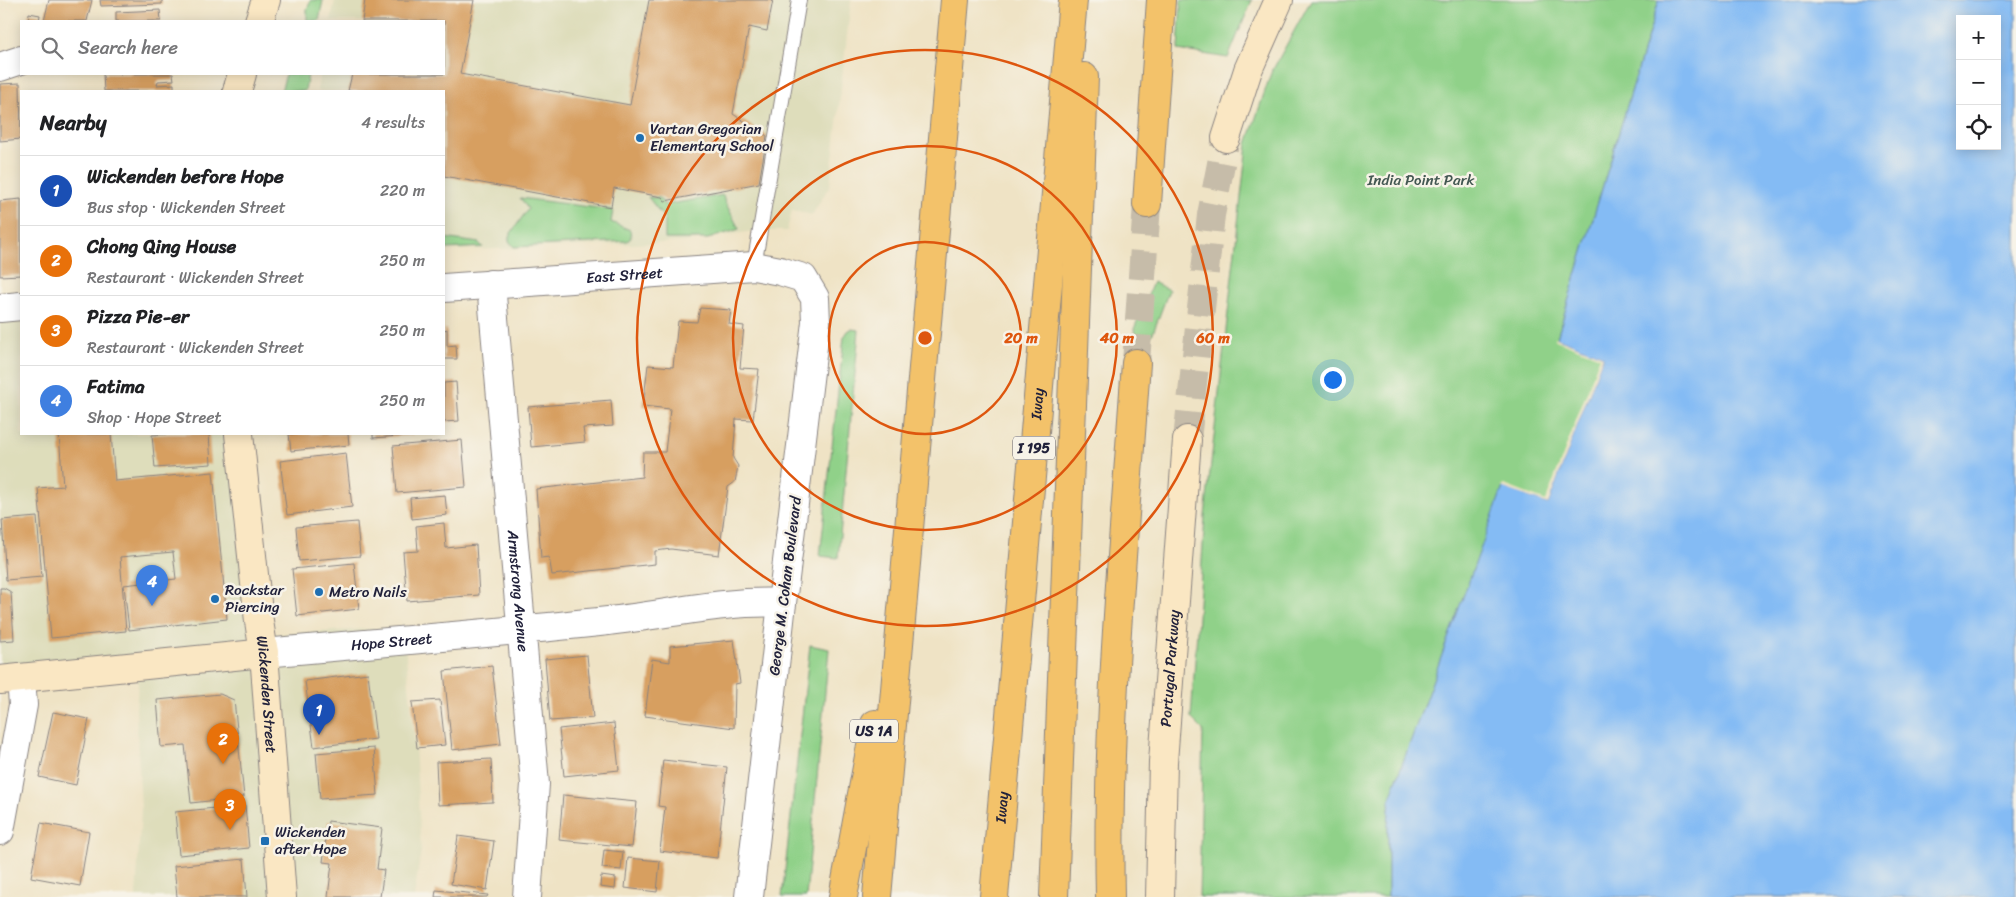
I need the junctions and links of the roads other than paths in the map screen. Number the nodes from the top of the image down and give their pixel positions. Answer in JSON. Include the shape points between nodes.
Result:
{"nodes":[{"id":1,"x":266,"y":0,"type":"edge"},
{"id":2,"x":799,"y":0,"type":"edge"},
{"id":3,"x":955,"y":0,"type":"edge"},
{"id":4,"x":1074,"y":0,"type":"edge"},
{"id":5,"x":1087,"y":0,"type":"edge"},
{"id":6,"x":1160,"y":0,"type":"edge"},
{"id":7,"x":1279,"y":0,"type":"edge"},
{"id":8,"x":259,"y":20,"type":"edge"},
{"id":9,"x":20,"y":60,"type":"edge"},
{"id":10,"x":0,"y":68,"type":"edge"},
{"id":11,"x":242,"y":75,"type":"edge"},
{"id":12,"x":237,"y":90,"type":"edge"},
{"id":13,"x":1226,"y":138,"type":"tunnel mouth"},
{"id":14,"x":1147,"y":204,"type":"tunnel mouth"},
{"id":15,"x":754,"y":266,"type":"junction"},
{"id":16,"x":803,"y":278,"type":"joint"},
{"id":17,"x":491,"y":284,"type":"junction"},
{"id":18,"x":445,"y":288,"type":"edge"},
{"id":19,"x":20,"y":306,"type":"edge"},
{"id":20,"x":0,"y":308,"type":"edge"},
{"id":21,"x":1136,"y":363,"type":"tunnel mouth"},
{"id":22,"x":239,"y":435,"type":"edge"},
{"id":23,"x":1187,"y":440,"type":"tunnel mouth"},
{"id":24,"x":905,"y":565,"type":"junction"},
{"id":25,"x":782,"y":603,"type":"junction"},
{"id":26,"x":522,"y":630,"type":"junction"},
{"id":27,"x":264,"y":653,"type":"junction"},
{"id":28,"x":11,"y":679,"type":"edge"},
{"id":29,"x":0,"y":831,"type":"edge"},
{"id":30,"x":282,"y":897,"type":"edge"},
{"id":31,"x":527,"y":897,"type":"edge"},
{"id":32,"x":749,"y":897,"type":"edge"},
{"id":33,"x":843,"y":897,"type":"edge"},
{"id":34,"x":877,"y":897,"type":"edge"},
{"id":35,"x":994,"y":897,"type":"edge"},
{"id":36,"x":1054,"y":897,"type":"edge"},
{"id":37,"x":1110,"y":897,"type":"edge"},
{"id":38,"x":1160,"y":897,"type":"edge"}],
"edges":[{"from":1,"to":8,"type":"street"},
{"from":2,"to":15,"type":"lane"},
{"from":3,"to":24,"type":"highway"},
{"from":4,"to":35,"type":"highway","name":"Iway","number":"I 195"},
{"from":5,"to":36,"type":"highway"},
{"from":6,"to":14,"type":"highway"},
{"from":7,"to":13,"type":"street","via":[[1248,70]]},
{"from":9,"to":10,"type":"street"},
{"from":11,"to":12,"type":"street"},
{"from":15,"to":16,"type":"street","name":"East Street"},
{"from":15,"to":17,"type":"street","name":"East Street"},
{"from":16,"to":25,"type":"street","name":"George M. Cohan Boulevard","via":[[814,298],[816,322]]},
{"from":17,"to":18,"type":"street","name":"East Street"},
{"from":17,"to":26,"type":"street","name":"Armstrong Avenue"},
{"from":19,"to":20,"type":"street"},
{"from":21,"to":37,"type":"highway","via":[[1112,704]]},
{"from":22,"to":27,"type":"street","name":"Wickenden Street"},
{"from":23,"to":38,"type":"street","name":"Portugal Parkway","via":[[1163,762]]},
{"from":24,"to":33,"type":"highway","number":"US 1A"},
{"from":24,"to":34,"type":"highway"},
{"from":25,"to":26,"type":"street","name":"Hope Street","via":[[756,601]]},
{"from":25,"to":32,"type":"street","name":"George M. Cohan Boulevard"},
{"from":26,"to":27,"type":"street","name":"Hope Street"},
{"from":26,"to":31,"type":"street","name":"Armstrong Avenue","via":[[534,784]]},
{"from":27,"to":28,"type":"street","name":"Hope Street"},
{"from":27,"to":30,"type":"street","name":"Wickenden Street"},
{"from":28,"to":29,"type":"street","via":[[23,705]]}]}
